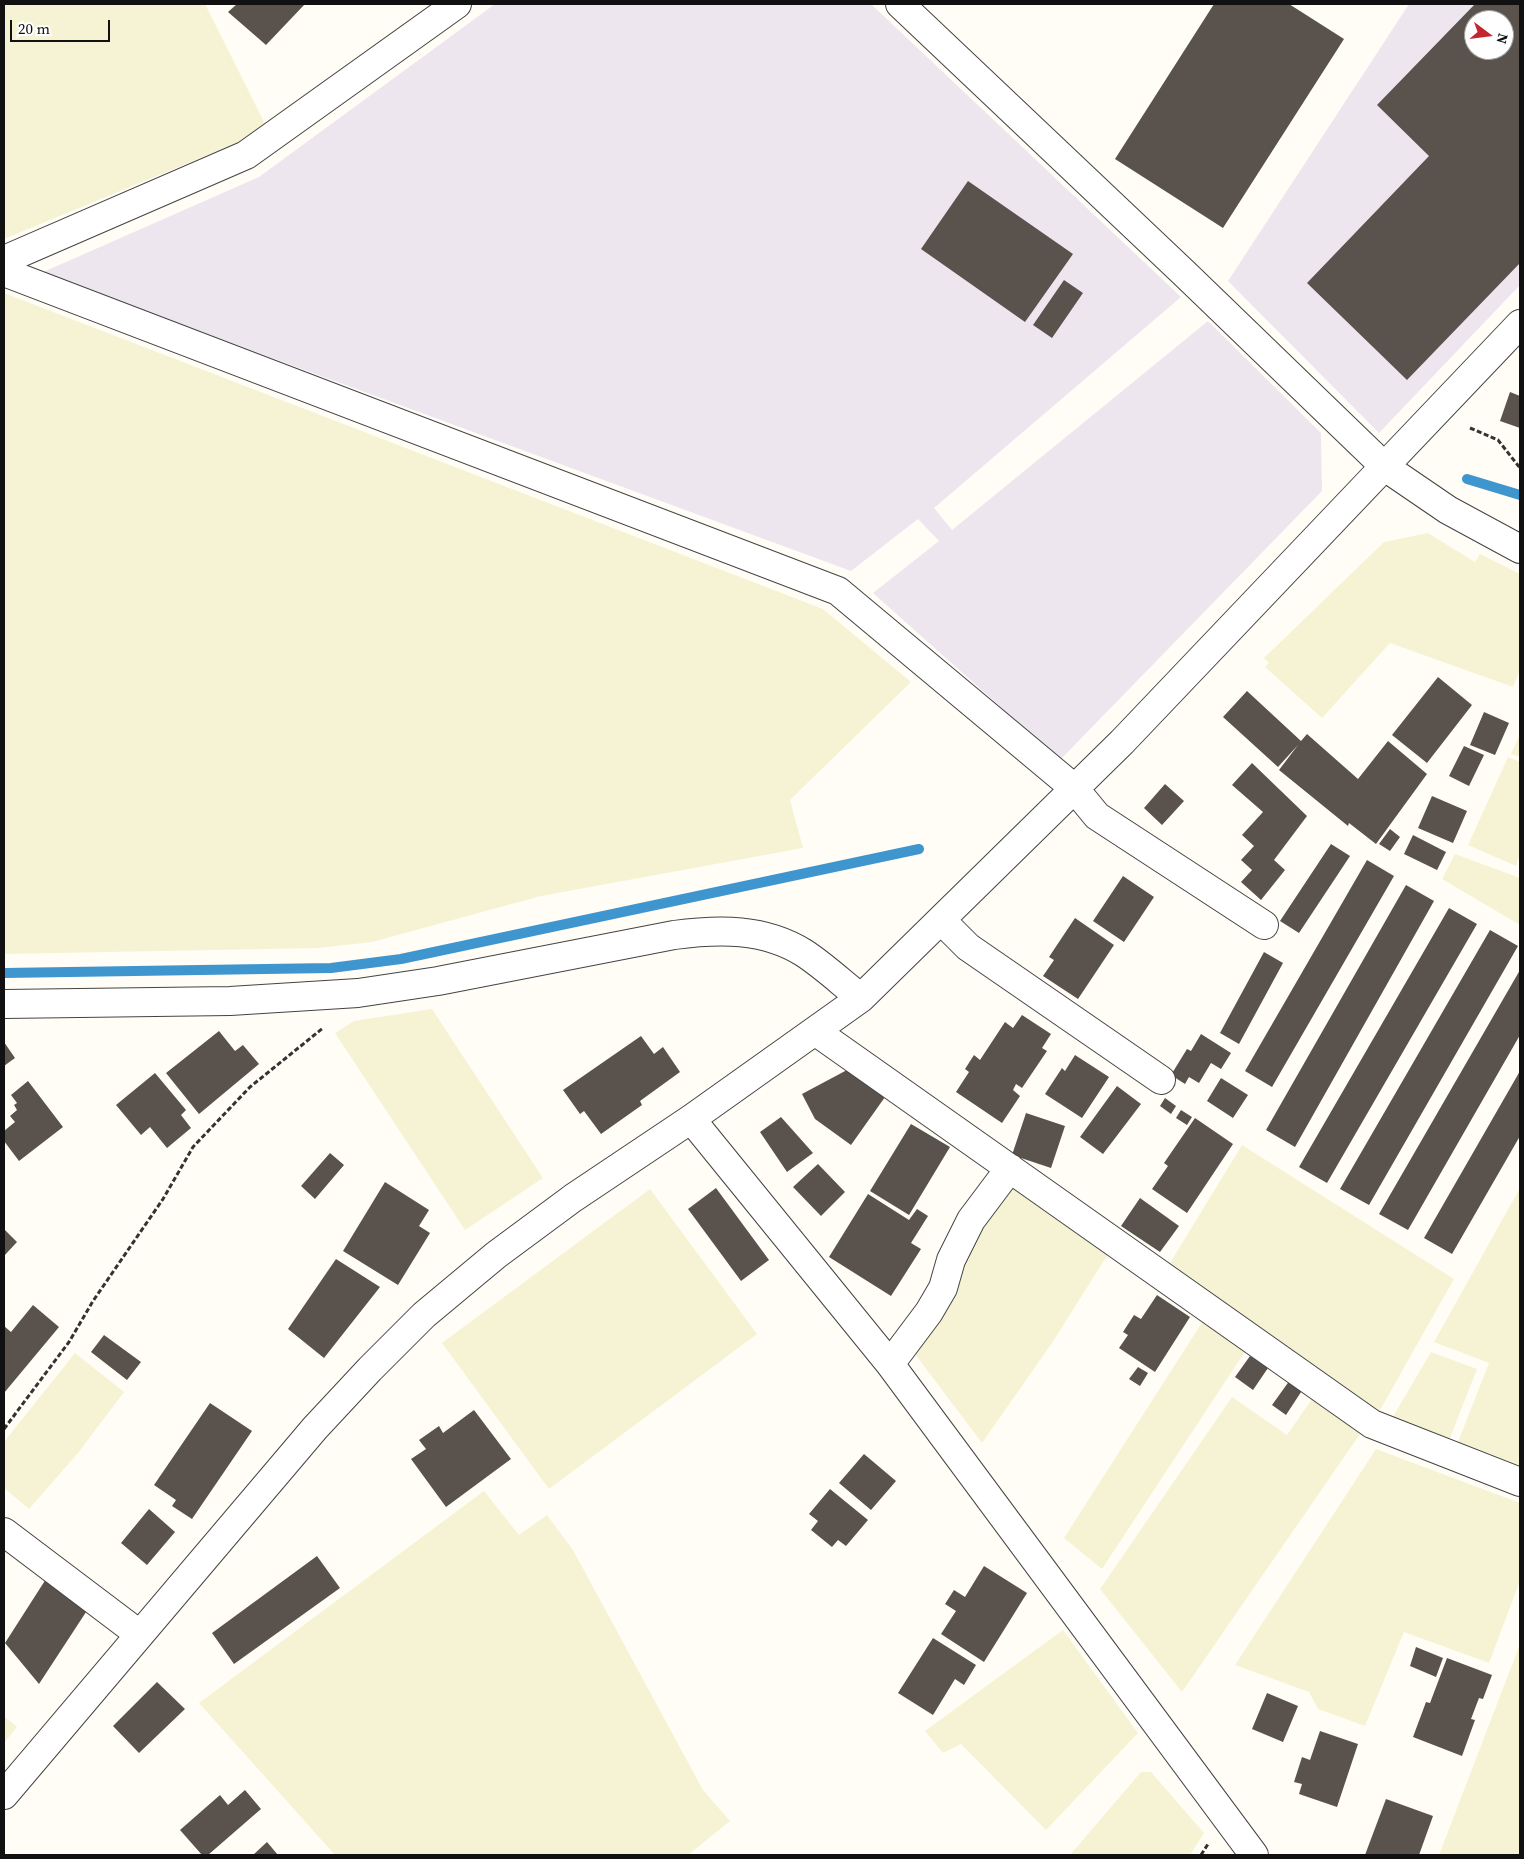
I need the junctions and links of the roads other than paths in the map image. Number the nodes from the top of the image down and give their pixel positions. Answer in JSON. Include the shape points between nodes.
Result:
{"nodes":[{"id":1,"x":457,"y":4,"type":"edge"},
{"id":2,"x":900,"y":4,"type":"edge"},
{"id":3,"x":4,"y":260,"type":"edge"},
{"id":4,"x":4,"y":272,"type":"edge"},
{"id":5,"x":1520,"y":324,"type":"edge"},
{"id":6,"x":1385,"y":467,"type":"junction"},
{"id":7,"x":1520,"y":549,"type":"edge"},
{"id":8,"x":1074,"y":788,"type":"junction"},
{"id":9,"x":941,"y":920,"type":"junction"},
{"id":10,"x":1264,"y":925,"type":"dead end"},
{"id":11,"x":861,"y":998,"type":"junction"},
{"id":12,"x":4,"y":1004,"type":"edge"},
{"id":13,"x":815,"y":1031,"type":"junction"},
{"id":14,"x":1162,"y":1080,"type":"dead end"},
{"id":15,"x":691,"y":1119,"type":"junction"},
{"id":16,"x":1010,"y":1168,"type":"junction"},
{"id":17,"x":890,"y":1364,"type":"junction"},
{"id":18,"x":1520,"y":1482,"type":"edge"},
{"id":19,"x":4,"y":1532,"type":"edge"},
{"id":20,"x":139,"y":1634,"type":"junction"},
{"id":21,"x":4,"y":1796,"type":"edge"},
{"id":22,"x":1254,"y":1855,"type":"edge"}],
"edges":[{"from":1,"to":3,"type":"street","via":[[246,154]]},
{"from":2,"to":6,"type":"street"},
{"from":4,"to":8,"type":"street","via":[[838,591]]},
{"from":5,"to":6,"type":"street"},
{"from":6,"to":7,"type":"street","via":[[1448,510]]},
{"from":6,"to":8,"type":"street"},
{"from":8,"to":9,"type":"street"},
{"from":8,"to":10,"type":"street","via":[[1097,816]]},
{"from":9,"to":11,"type":"street"},
{"from":9,"to":14,"type":"street","via":[[968,946]]},
{"from":11,"to":12,"type":"street","via":[[804,953],[768,936],[702,931],[358,993],[230,1001]]},
{"from":11,"to":13,"type":"street"},
{"from":13,"to":15,"type":"street"},
{"from":13,"to":16,"type":"street"},
{"from":15,"to":17,"type":"street"},
{"from":15,"to":20,"type":"street","via":[[573,1198],[424,1316],[315,1428]]},
{"from":16,"to":17,"type":"street","via":[[971,1220],[943,1288],[929,1312]]},
{"from":16,"to":18,"type":"street","via":[[1372,1424]]},
{"from":17,"to":22,"type":"street"},
{"from":19,"to":20,"type":"street"},
{"from":20,"to":21,"type":"street"}]}
